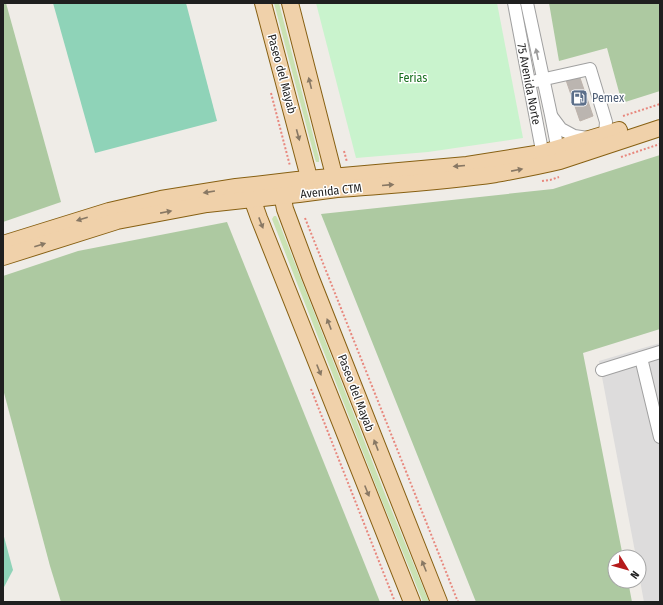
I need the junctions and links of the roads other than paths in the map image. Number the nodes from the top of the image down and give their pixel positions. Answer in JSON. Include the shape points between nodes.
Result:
{"nodes":[{"id":1,"x":263,"y":3,"type":"edge"},
{"id":2,"x":290,"y":3,"type":"edge"},
{"id":3,"x":514,"y":3,"type":"edge"},
{"id":4,"x":527,"y":3,"type":"edge"},
{"id":5,"x":543,"y":80,"type":"junction"},
{"id":6,"x":529,"y":82,"type":"junction"},
{"id":7,"x":551,"y":115,"type":"junction"},
{"id":8,"x":660,"y":117,"type":"edge"},
{"id":9,"x":660,"y":128,"type":"edge"},
{"id":10,"x":603,"y":135,"type":"junction"},
{"id":11,"x":551,"y":157,"type":"junction"},
{"id":12,"x":336,"y":183,"type":"junction"},
{"id":13,"x":310,"y":185,"type":"junction"},
{"id":14,"x":281,"y":189,"type":"junction"},
{"id":15,"x":250,"y":192,"type":"junction"},
{"id":16,"x":3,"y":244,"type":"edge"},
{"id":17,"x":3,"y":257,"type":"edge"},
{"id":18,"x":660,"y":352,"type":"edge"},
{"id":19,"x":641,"y":358,"type":"junction"},
{"id":20,"x":602,"y":370,"type":"dead end"},
{"id":21,"x":660,"y":437,"type":"edge"},
{"id":22,"x":412,"y":602,"type":"edge"},
{"id":23,"x":439,"y":602,"type":"edge"}],
"edges":[{"from":1,"to":13,"type":"main road","name":"Paseo del Mayab","one_way":true},
{"from":12,"to":2,"type":"main road","name":"Paseo del Mayab","one_way":true},
{"from":3,"to":6,"type":"street","name":"75 Avenida Norte"},
{"from":5,"to":4,"type":"street","name":"75 Avenida Norte","one_way":true},
{"from":5,"to":6,"type":"street"},
{"from":5,"to":7,"type":"street","name":"75 Avenida Norte"},
{"from":5,"to":10,"type":"street","via":[[590,69]]},
{"from":6,"to":11,"type":"street","name":"75 Avenida Norte"},
{"from":7,"to":10,"type":"street","via":[[561,129],[574,136]]},
{"from":7,"to":11,"type":"street","name":"75 Avenida Norte"},
{"from":8,"to":10,"type":"main road","name":"Avenida CTM"},
{"from":9,"to":10,"type":"main road","name":"Avenida CTM"},
{"from":10,"to":11,"type":"main road","name":"Avenida CTM"},
{"from":11,"to":12,"type":"main road","name":"Avenida CTM","via":[[497,174],[353,188]]},
{"from":12,"to":13,"type":"main road","name":"Avenida CTM"},
{"from":13,"to":14,"type":"main road","name":"Avenida CTM","via":[[300,194]]},
{"from":14,"to":15,"type":"main road","name":"Avenida CTM"},
{"from":23,"to":14,"type":"main road","name":"Paseo del Mayab","one_way":true,"via":[[310,276],[285,209]]},
{"from":15,"to":16,"type":"main road","name":"Avenida CTM","one_way":true,"via":[[161,199],[116,209]]},
{"from":17,"to":15,"type":"main road","name":"Avenida CTM","one_way":true,"via":[[117,221],[207,204]]},
{"from":15,"to":22,"type":"main road","one_way":true},
{"from":18,"to":19,"type":"street"},
{"from":19,"to":20,"type":"street"},
{"from":19,"to":21,"type":"street"}]}
